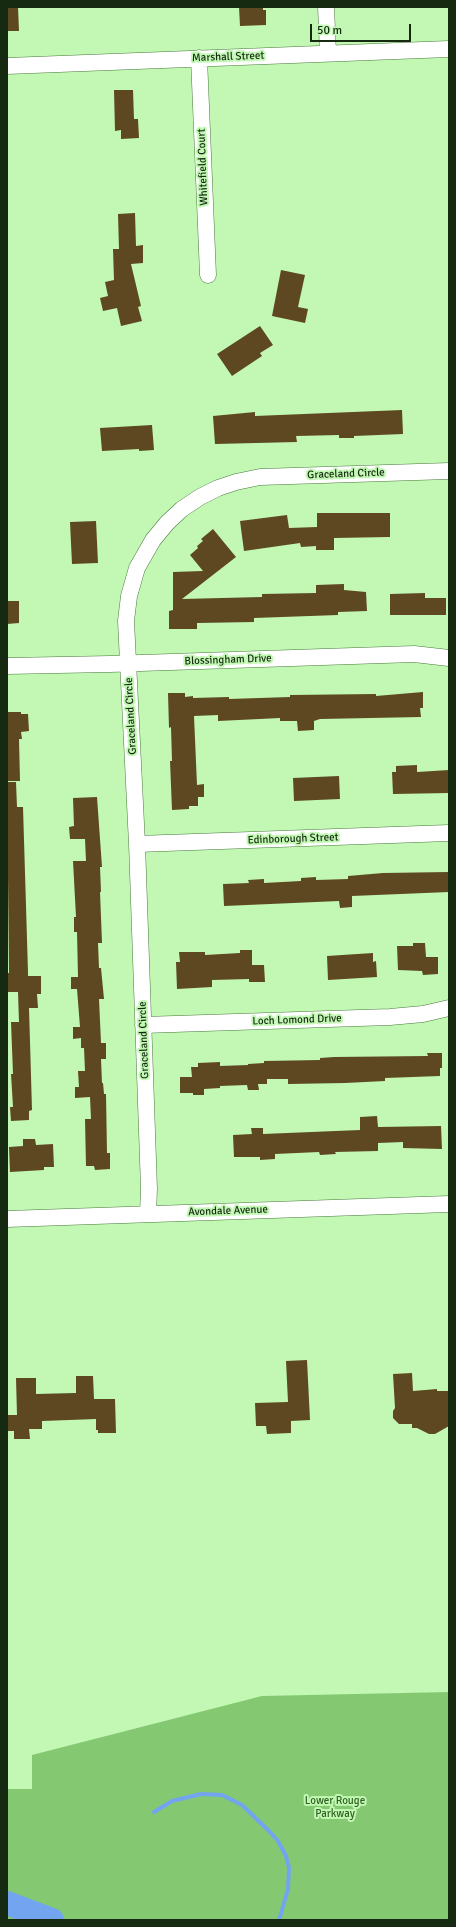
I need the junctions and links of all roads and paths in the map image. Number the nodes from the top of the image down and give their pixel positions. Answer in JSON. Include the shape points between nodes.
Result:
{"nodes":[{"id":1,"x":326,"y":7,"type":"edge"},
{"id":2,"x":449,"y":49,"type":"edge"},
{"id":3,"x":328,"y":53,"type":"junction"},
{"id":4,"x":198,"y":58,"type":"junction"},
{"id":5,"x":7,"y":66,"type":"edge"},
{"id":6,"x":208,"y":275,"type":"dead end"},
{"id":7,"x":449,"y":470,"type":"edge"},
{"id":8,"x":449,"y":658,"type":"edge"},
{"id":9,"x":127,"y":663,"type":"junction"},
{"id":10,"x":7,"y":666,"type":"edge"},
{"id":11,"x":449,"y":833,"type":"edge"},
{"id":12,"x":137,"y":844,"type":"junction"},
{"id":13,"x":449,"y":1008,"type":"edge"},
{"id":14,"x":143,"y":1025,"type":"junction"},
{"id":15,"x":449,"y":1204,"type":"edge"},
{"id":16,"x":148,"y":1214,"type":"junction"},
{"id":17,"x":7,"y":1219,"type":"edge"}],
"edges":[{"from":1,"to":3,"type":"street"},
{"from":2,"to":3,"type":"street","name":"Marshall Street"},
{"from":3,"to":4,"type":"street","name":"Marshall Street"},
{"from":4,"to":5,"type":"street","name":"Marshall Street"},
{"from":4,"to":6,"type":"street","name":"Whitefield Court"},
{"from":7,"to":9,"type":"street","name":"Graceland Circle","via":[[260,477],[236,482],[200,497],[167,523],[153,540],[137,568],[129,596],[126,621]]},
{"from":8,"to":9,"type":"street","name":"Blossingham Drive","via":[[414,654]]},
{"from":9,"to":10,"type":"street","name":"Blossingham Drive"},
{"from":9,"to":12,"type":"street","name":"Graceland Circle","via":[[130,679]]},
{"from":11,"to":12,"type":"street","name":"Edinborough Street"},
{"from":12,"to":14,"type":"street","name":"Graceland Circle"},
{"from":13,"to":14,"type":"street","name":"Loch Lomond Drive","via":[[424,1014],[390,1017]]},
{"from":14,"to":16,"type":"street","name":"Graceland Circle"},
{"from":15,"to":16,"type":"street","name":"Avondale Avenue"},
{"from":16,"to":17,"type":"street","name":"Avondale Avenue"}]}
